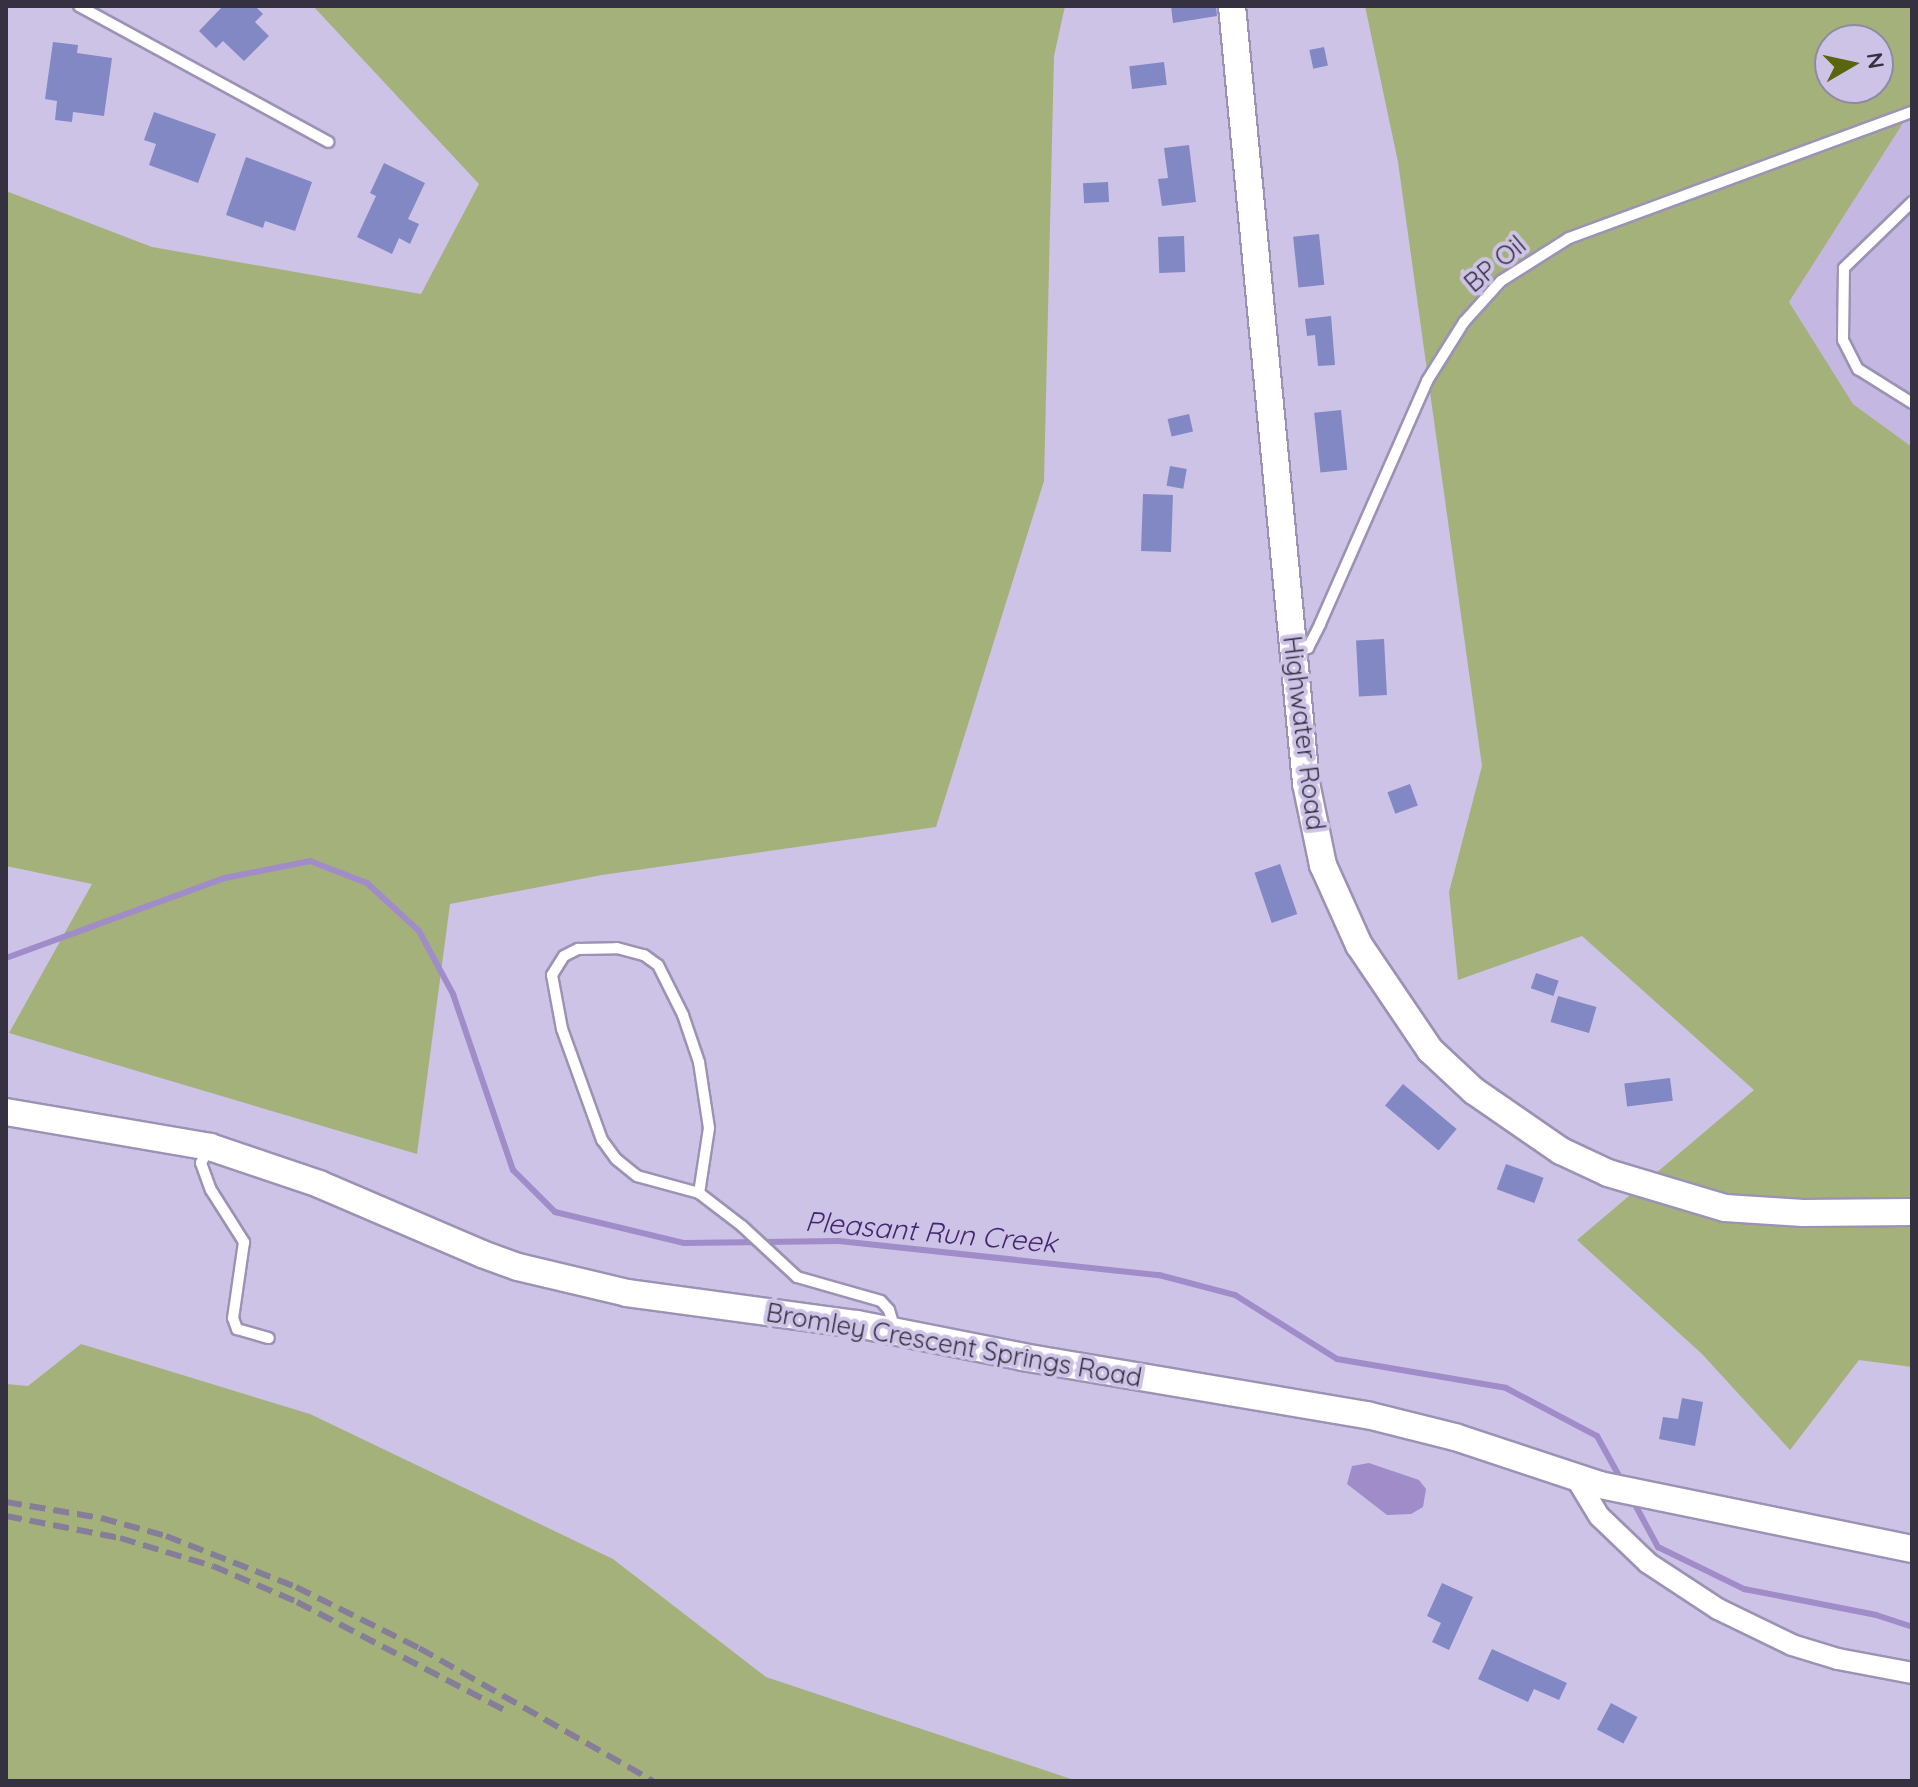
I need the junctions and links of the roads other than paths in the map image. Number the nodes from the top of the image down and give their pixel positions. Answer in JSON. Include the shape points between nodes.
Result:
{"nodes":[{"id":1,"x":79,"y":6,"type":"edge"},
{"id":2,"x":1232,"y":6,"type":"edge"},
{"id":3,"x":1912,"y":112,"type":"edge"},
{"id":4,"x":328,"y":142,"type":"dead end"},
{"id":5,"x":1912,"y":202,"type":"edge"},
{"id":6,"x":1912,"y":403,"type":"edge"},
{"id":7,"x":1293,"y":652,"type":"junction"},
{"id":8,"x":6,"y":1112,"type":"edge"},
{"id":9,"x":210,"y":1147,"type":"junction"},
{"id":10,"x":699,"y":1193,"type":"junction"},
{"id":11,"x":1912,"y":1212,"type":"edge"},
{"id":12,"x":896,"y":1332,"type":"junction"},
{"id":13,"x":269,"y":1338,"type":"dead end"},
{"id":14,"x":1588,"y":1482,"type":"junction"},
{"id":15,"x":1912,"y":1549,"type":"edge"},
{"id":16,"x":1912,"y":1673,"type":"edge"}],
"edges":[{"from":1,"to":4,"type":"lane"},
{"from":2,"to":7,"type":"street","name":"Highwater Road"},
{"from":3,"to":7,"type":"lane","name":"BP Oil","via":[[1569,238],[1501,281],[1464,322],[1427,381],[1320,624],[1308,648]]},
{"from":5,"to":6,"type":"lane","via":[[1844,268],[1843,325],[1843,340],[1858,369]]},
{"from":7,"to":11,"type":"street","name":"Highwater Road","via":[[1306,783],[1333,891],[1387,992],[1430,1050],[1474,1091],[1561,1151],[1680,1197],[1725,1208]]},
{"from":8,"to":9,"type":"street","name":"Bromley Crescent Springs Road"},
{"from":9,"to":12,"type":"street","name":"Bromley Crescent Springs Road","via":[[319,1184],[518,1267],[627,1293]]},
{"from":9,"to":13,"type":"lane","via":[[201,1163],[211,1190],[244,1242],[233,1318],[237,1329]]},
{"from":10,"to":10,"type":"lane","via":[[709,1128],[706,1098],[699,1062],[667,978],[644,955],[617,948],[578,949],[564,956],[552,975],[562,1029],[602,1140],[637,1176]]},
{"from":10,"to":12,"type":"lane","via":[[797,1277],[881,1301]]},
{"from":12,"to":14,"type":"street","name":"Bromley Crescent Springs Road","via":[[1367,1415],[1455,1437]]},
{"from":14,"to":15,"type":"street","name":"Bromley Crescent Springs Road"},
{"from":14,"to":16,"type":"street","via":[[1599,1516],[1648,1563],[1718,1609],[1792,1645]]}]}
